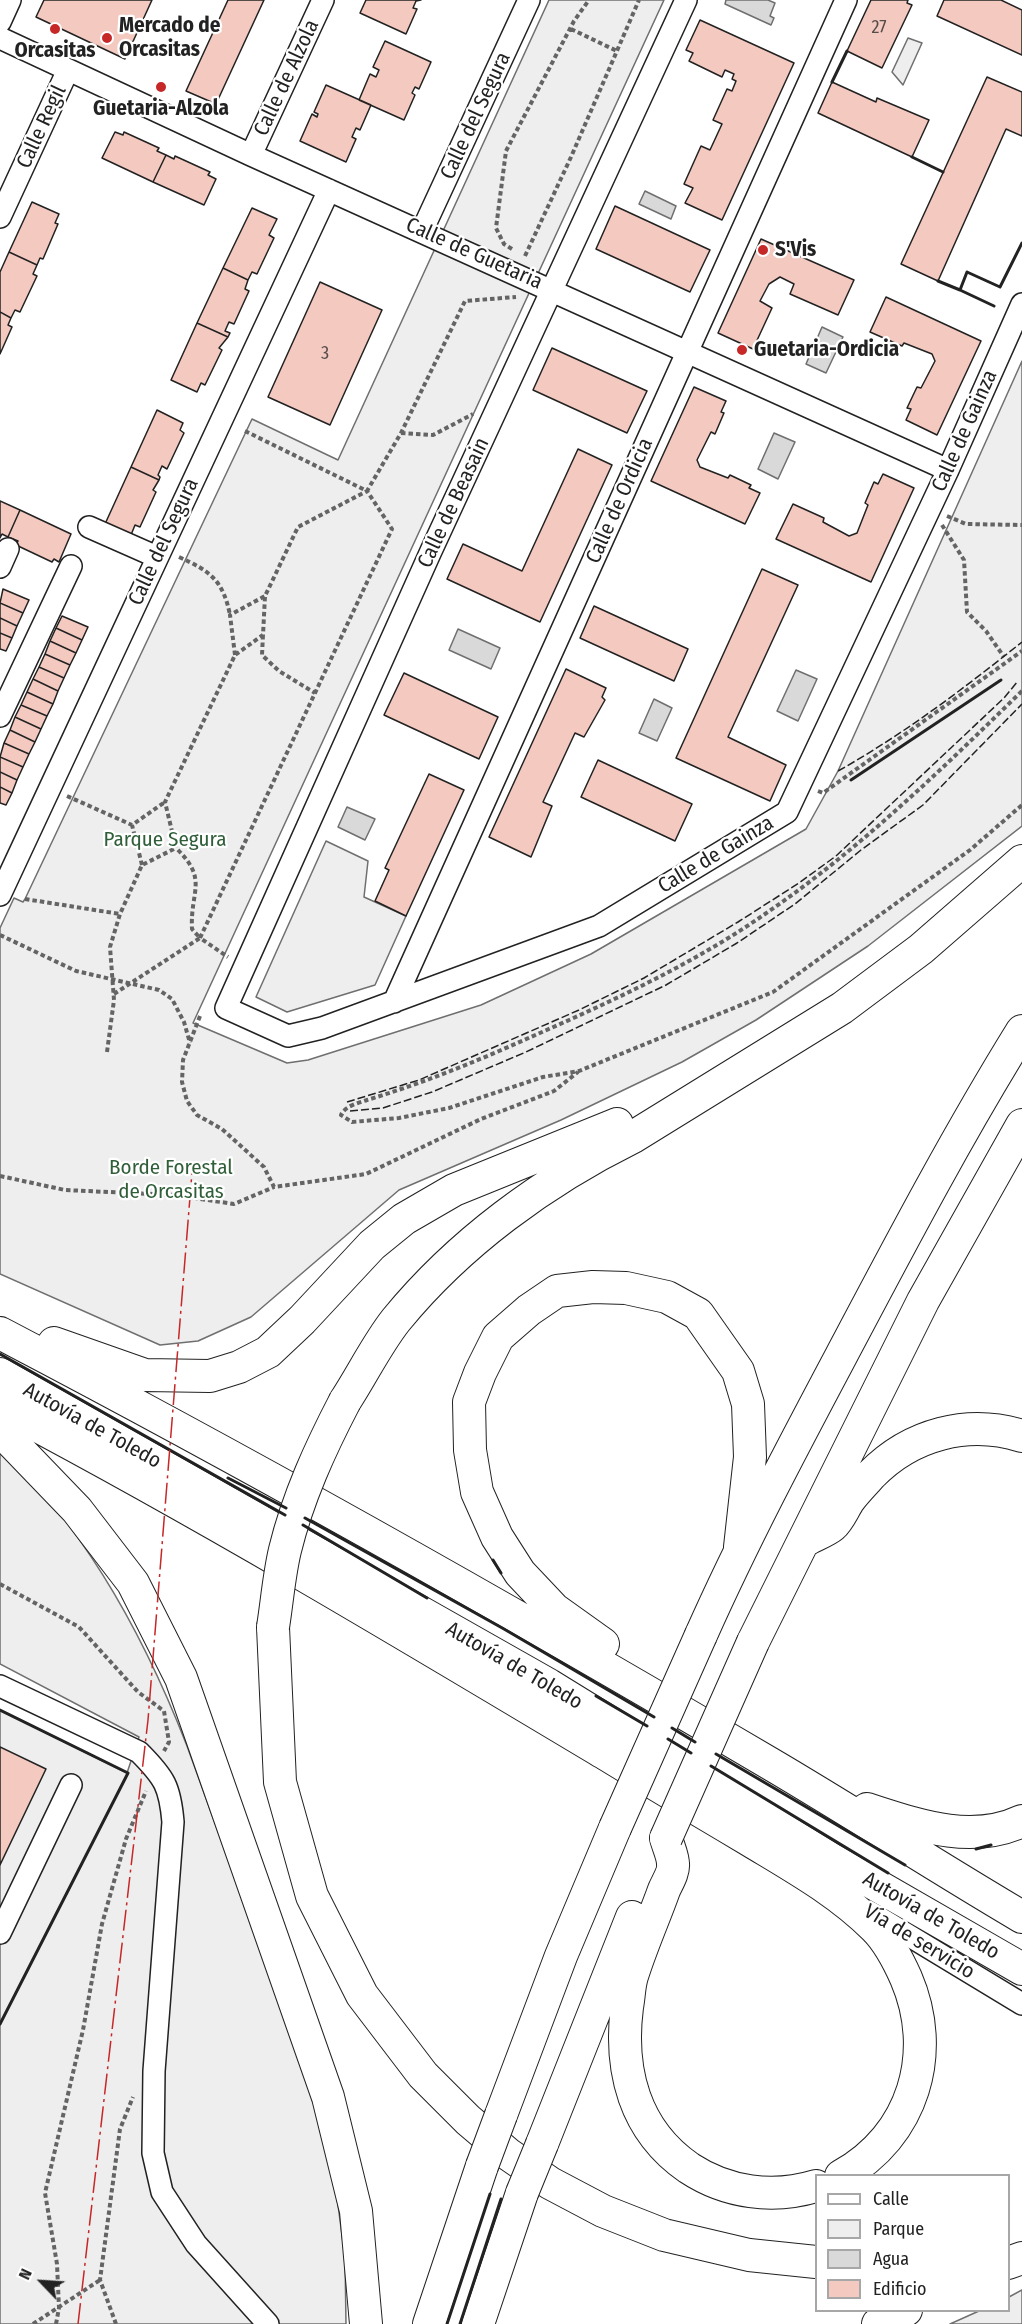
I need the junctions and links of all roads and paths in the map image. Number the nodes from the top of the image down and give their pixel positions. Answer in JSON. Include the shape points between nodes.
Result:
{"nodes":[{"id":1,"x":10,"y":0,"type":"edge"},
{"id":2,"x":323,"y":0,"type":"edge"},
{"id":3,"x":529,"y":0,"type":"edge"},
{"id":4,"x":589,"y":0,"type":"edge"},
{"id":5,"x":639,"y":0,"type":"edge"},
{"id":6,"x":686,"y":0,"type":"edge"},
{"id":7,"x":846,"y":0,"type":"edge"},
{"id":8,"x":0,"y":22,"type":"edge"},
{"id":9,"x":571,"y":29,"type":"junction"},
{"id":10,"x":0,"y":38,"type":"edge"},
{"id":11,"x":617,"y":51,"type":"junction"},
{"id":12,"x":68,"y":70,"type":"junction"},
{"id":13,"x":251,"y":155,"type":"junction"},
{"id":14,"x":328,"y":190,"type":"junction"},
{"id":15,"x":0,"y":217,"type":"edge"},
{"id":16,"x":422,"y":231,"type":"junction"},
{"id":17,"x":521,"y":265,"type":"junction"},
{"id":18,"x":554,"y":290,"type":"junction"},
{"id":19,"x":506,"y":297,"type":"junction"},
{"id":20,"x":517,"y":297,"type":"dead end"},
{"id":21,"x":1022,"y":304,"type":"edge"},
{"id":22,"x":688,"y":351,"type":"junction"},
{"id":23,"x":482,"y":410,"type":"dead end"},
{"id":24,"x":245,"y":431,"type":"dead end"},
{"id":25,"x":401,"y":433,"type":"junction"},
{"id":26,"x":948,"y":470,"type":"junction"},
{"id":27,"x":367,"y":491,"type":"junction"},
{"id":28,"x":930,"y":507,"type":"junction"},
{"id":29,"x":1022,"y":525,"type":"edge"},
{"id":30,"x":89,"y":527,"type":"dead end"},
{"id":31,"x":159,"y":553,"type":"junction"},
{"id":32,"x":70,"y":566,"type":"dead end"},
{"id":33,"x":265,"y":596,"type":"junction"},
{"id":34,"x":230,"y":615,"type":"junction"},
{"id":35,"x":263,"y":635,"type":"junction"},
{"id":36,"x":1022,"y":651,"type":"edge"},
{"id":37,"x":235,"y":655,"type":"junction"},
{"id":38,"x":1004,"y":657,"type":"dead end"},
{"id":39,"x":1022,"y":691,"type":"edge"},
{"id":40,"x":315,"y":693,"type":"junction"},
{"id":41,"x":0,"y":716,"type":"edge"},
{"id":42,"x":800,"y":784,"type":"junction"},
{"id":43,"x":50,"y":788,"type":"junction"},
{"id":44,"x":165,"y":802,"type":"junction"},
{"id":45,"x":1022,"y":805,"type":"edge"},
{"id":46,"x":132,"y":825,"type":"junction"},
{"id":47,"x":176,"y":848,"type":"junction"},
{"id":48,"x":1022,"y":861,"type":"edge"},
{"id":49,"x":142,"y":865,"type":"junction"},
{"id":50,"x":0,"y":895,"type":"edge"},
{"id":51,"x":25,"y":899,"type":"dead end"},
{"id":52,"x":120,"y":914,"type":"junction"},
{"id":53,"x":0,"y":935,"type":"edge"},
{"id":54,"x":200,"y":938,"type":"junction"},
{"id":55,"x":228,"y":957,"type":"dead end"},
{"id":56,"x":112,"y":978,"type":"junction"},
{"id":57,"x":132,"y":984,"type":"junction"},
{"id":58,"x":114,"y":994,"type":"junction"},
{"id":59,"x":394,"y":1002,"type":"junction"},
{"id":60,"x":226,"y":1008,"type":"joint"},
{"id":61,"x":200,"y":1016,"type":"dead end"},
{"id":62,"x":1022,"y":1031,"type":"edge"},
{"id":63,"x":190,"y":1044,"type":"junction"},
{"id":64,"x":106,"y":1052,"type":"dead end"},
{"id":65,"x":770,"y":1052,"type":"junction"},
{"id":66,"x":579,"y":1071,"type":"junction"},
{"id":67,"x":1022,"y":1125,"type":"edge"},
{"id":68,"x":0,"y":1176,"type":"edge"},
{"id":69,"x":274,"y":1186,"type":"junction"},
{"id":70,"x":0,"y":1324,"type":"edge"},
{"id":71,"x":0,"y":1333,"type":"edge"},
{"id":72,"x":0,"y":1374,"type":"edge"},
{"id":73,"x":0,"y":1406,"type":"edge"},
{"id":74,"x":0,"y":1430,"type":"edge"},
{"id":75,"x":1022,"y":1436,"type":"edge"},
{"id":76,"x":802,"y":1542,"type":"junction"},
{"id":77,"x":740,"y":1547,"type":"junction"},
{"id":78,"x":0,"y":1584,"type":"edge"},
{"id":79,"x":0,"y":1686,"type":"edge"},
{"id":80,"x":773,"y":1765,"type":"junction"},
{"id":81,"x":156,"y":1769,"type":"junction"},
{"id":82,"x":71,"y":1785,"type":"dead end"},
{"id":83,"x":825,"y":1796,"type":"junction"},
{"id":84,"x":1022,"y":1821,"type":"edge"},
{"id":85,"x":666,"y":1838,"type":"junction"},
{"id":86,"x":816,"y":1880,"type":"junction"},
{"id":87,"x":1022,"y":1917,"type":"edge"},
{"id":88,"x":0,"y":1932,"type":"edge"},
{"id":89,"x":1022,"y":1969,"type":"edge"},
{"id":90,"x":1022,"y":2004,"type":"edge"},
{"id":91,"x":154,"y":2071,"type":"junction"},
{"id":92,"x":844,"y":2174,"type":"edge"},
{"id":93,"x":815,"y":2186,"type":"edge"},
{"id":94,"x":815,"y":2262,"type":"edge"},
{"id":95,"x":100,"y":2280,"type":"junction"},
{"id":96,"x":59,"y":2308,"type":"junction"},
{"id":97,"x":902,"y":2312,"type":"edge"},
{"id":98,"x":33,"y":2324,"type":"edge"},
{"id":99,"x":56,"y":2324,"type":"edge"},
{"id":100,"x":116,"y":2324,"type":"edge"},
{"id":101,"x":268,"y":2324,"type":"edge"},
{"id":102,"x":366,"y":2324,"type":"edge"},
{"id":103,"x":429,"y":2324,"type":"edge"},
{"id":104,"x":478,"y":2324,"type":"edge"},
{"id":105,"x":879,"y":2324,"type":"edge"}],
"edges":[{"from":1,"to":8,"type":"street"},
{"from":2,"to":13,"type":"street","name":"Calle de Alzola"},
{"from":3,"to":16,"type":"street","name":"Calle del Segura"},
{"from":4,"to":9,"type":"path"},
{"from":5,"to":11,"type":"path"},
{"from":6,"to":18,"type":"street","name":"Calle de Beasain"},
{"from":7,"to":22,"type":"street","name":"Calle de Ordicia"},
{"from":9,"to":11,"type":"path"},
{"from":9,"to":17,"type":"path","via":[[506,150],[496,228]]},
{"from":10,"to":12,"type":"street","name":"Calle de Guetaria"},
{"from":11,"to":17,"type":"path"},
{"from":12,"to":13,"type":"street","name":"Calle de Guetaria"},
{"from":12,"to":15,"type":"street","name":"Calle Regil"},
{"from":13,"to":14,"type":"street","name":"Calle de Guetaria"},
{"from":14,"to":16,"type":"street","name":"Calle de Guetaria"},
{"from":14,"to":31,"type":"street","name":"Calle del Segura"},
{"from":16,"to":17,"type":"street","name":"Calle de Guetaria"},
{"from":17,"to":18,"type":"street","name":"Calle de Guetaria"},
{"from":17,"to":19,"type":"path"},
{"from":18,"to":22,"type":"street","name":"Calle de Guetaria"},
{"from":18,"to":60,"type":"street","name":"Calle de Beasain","via":[[431,551]]},
{"from":19,"to":20,"type":"path"},
{"from":19,"to":25,"type":"path","via":[[465,301]]},
{"from":21,"to":26,"type":"street","name":"Calle de Gainza"},
{"from":22,"to":26,"type":"street","name":"Calle de Guetaria"},
{"from":22,"to":59,"type":"street","name":"Calle de Ordicia"},
{"from":23,"to":25,"type":"path","via":[[433,435]]},
{"from":24,"to":27,"type":"path"},
{"from":25,"to":27,"type":"path"},
{"from":26,"to":28,"type":"street","name":"Calle de Gainza"},
{"from":27,"to":33,"type":"path","via":[[298,527]]},
{"from":27,"to":40,"type":"path","via":[[392,529]]},
{"from":28,"to":29,"type":"path","via":[[966,524]]},
{"from":28,"to":38,"type":"path","via":[[964,560],[967,612]]},
{"from":28,"to":42,"type":"street","name":"Calle de Gainza"},
{"from":30,"to":31,"type":"street"},
{"from":31,"to":34,"type":"path","via":[[199,567],[214,577],[226,592]]},
{"from":31,"to":43,"type":"street","name":"Calle del Segura"},
{"from":32,"to":41,"type":"street"},
{"from":33,"to":34,"type":"path"},
{"from":33,"to":35,"type":"path"},
{"from":34,"to":37,"type":"path"},
{"from":35,"to":37,"type":"path"},
{"from":35,"to":40,"type":"path","via":[[262,655],[279,671]]},
{"from":36,"to":42,"type":"path","via":[[823,793]]},
{"from":37,"to":44,"type":"path"},
{"from":39,"to":66,"type":"path","via":[[926,786],[850,852],[764,915],[634,991],[435,1079],[355,1103],[341,1115],[352,1122],[399,1118],[449,1108],[543,1077]]},
{"from":40,"to":54,"type":"path"},
{"from":42,"to":59,"type":"street","name":"Calle de Gainza","via":[[787,812],[598,926]]},
{"from":43,"to":46,"type":"path"},
{"from":43,"to":50,"type":"street","name":"Calle del Segura"},
{"from":44,"to":46,"type":"path"},
{"from":44,"to":47,"type":"path"},
{"from":45,"to":66,"type":"path","via":[[970,850],[773,992]]},
{"from":46,"to":49,"type":"path"},
{"from":47,"to":49,"type":"path"},
{"from":47,"to":54,"type":"path","via":[[189,861],[197,878],[192,929]]},
{"from":48,"to":65,"type":"highway","via":[[921,948],[842,1008]]},
{"from":49,"to":52,"type":"path"},
{"from":51,"to":52,"type":"path"},
{"from":52,"to":56,"type":"path","via":[[110,947]]},
{"from":53,"to":56,"type":"path","via":[[76,971]]},
{"from":54,"to":55,"type":"path"},
{"from":54,"to":57,"type":"path"},
{"from":56,"to":57,"type":"path"},
{"from":56,"to":58,"type":"path"},
{"from":57,"to":58,"type":"path"},
{"from":57,"to":63,"type":"path","via":[[159,990],[172,999]]},
{"from":58,"to":64,"type":"path"},
{"from":59,"to":60,"type":"street","name":"Calle de Gainza","via":[[288,1036]]},
{"from":61,"to":63,"type":"path"},
{"from":62,"to":77,"type":"highway","via":[[884,1275]]},
{"from":63,"to":69,"type":"path","via":[[183,1060],[182,1082],[187,1101],[197,1114],[222,1129],[264,1167]]},
{"from":65,"to":70,"type":"highway","via":[[593,1135],[454,1190],[404,1219],[372,1245],[277,1344],[239,1367],[210,1376],[145,1375]]},
{"from":65,"to":94,"type":"highway","bridge":true,"via":[[507,1214],[429,1283],[395,1322],[317,1454],[284,1552],[273,1627],[280,1782],[312,1896],[362,1995],[423,2075],[508,2154],[550,2183],[603,2211],[675,2238],[749,2255]]},
{"from":66,"to":69,"type":"path","via":[[554,1091],[481,1119],[366,1174]]},
{"from":67,"to":76,"type":"highway","via":[[923,1302]]},
{"from":68,"to":69,"type":"path","via":[[65,1190],[174,1195],[234,1204]]},
{"from":71,"to":80,"type":"highway","name":"Autovía de Toledo","via":[[336,1512]]},
{"from":72,"to":89,"type":"highway","name":"Autovía de Toledo","via":[[549,1685],[831,1859]]},
{"from":73,"to":86,"type":"highway","via":[[253,1546]]},
{"from":74,"to":102,"type":"highway","via":[[77,1510],[133,1583],[181,1678],[328,2097],[356,2211]]},
{"from":75,"to":76,"type":"highway","via":[[971,1428],[920,1440],[872,1474],[832,1526]]},
{"from":76,"to":85,"type":"highway","bridge":true},
{"from":77,"to":80,"type":"highway","via":[[750,1456],[748,1404],[738,1371],[698,1314],[667,1297],[626,1288],[557,1291],[498,1337],[469,1402],[470,1450],[477,1492],[497,1537],[520,1573],[554,1609]]},
{"from":77,"to":103,"type":"highway","bridge":true,"via":[[561,1956],[482,2166]]},
{"from":78,"to":81,"type":"path","via":[[79,1627],[138,1692],[164,1711],[169,1742]]},
{"from":79,"to":81,"type":"street","via":[[139,1752]]},
{"from":80,"to":83,"type":"highway","name":"Autovía de Toledo"},
{"from":81,"to":91,"type":"street","via":[[170,1792],[172,1822]]},
{"from":81,"to":96,"type":"path","via":[[126,1839],[102,1924],[83,2030],[45,2193],[57,2264]]},
{"from":82,"to":88,"type":"street"},
{"from":83,"to":84,"type":"highway","via":[[937,1831],[1002,1830]]},
{"from":83,"to":87,"type":"highway","name":"Autovía de Toledo"},
{"from":85,"to":93,"type":"highway","via":[[674,1865],[631,1978],[623,2037],[633,2098],[659,2141],[698,2174],[726,2186],[755,2192]]},
{"from":85,"to":104,"type":"highway","bridge":true,"via":[[522,2193]]},
{"from":86,"to":90,"type":"street","name":"Vía de servicio"},
{"from":86,"to":92,"type":"highway","via":[[876,1928],[897,1957],[913,1994],[921,2033],[918,2073],[905,2111],[882,2144]]},
{"from":91,"to":95,"type":"path","via":[[135,2091],[120,2129]]},
{"from":91,"to":101,"type":"street","via":[[153,2153],[162,2192],[196,2244]]},
{"from":95,"to":96,"type":"path"},
{"from":95,"to":100,"type":"path"},
{"from":96,"to":98,"type":"path"},
{"from":96,"to":99,"type":"path"},
{"from":97,"to":105,"type":"highway"}]}
